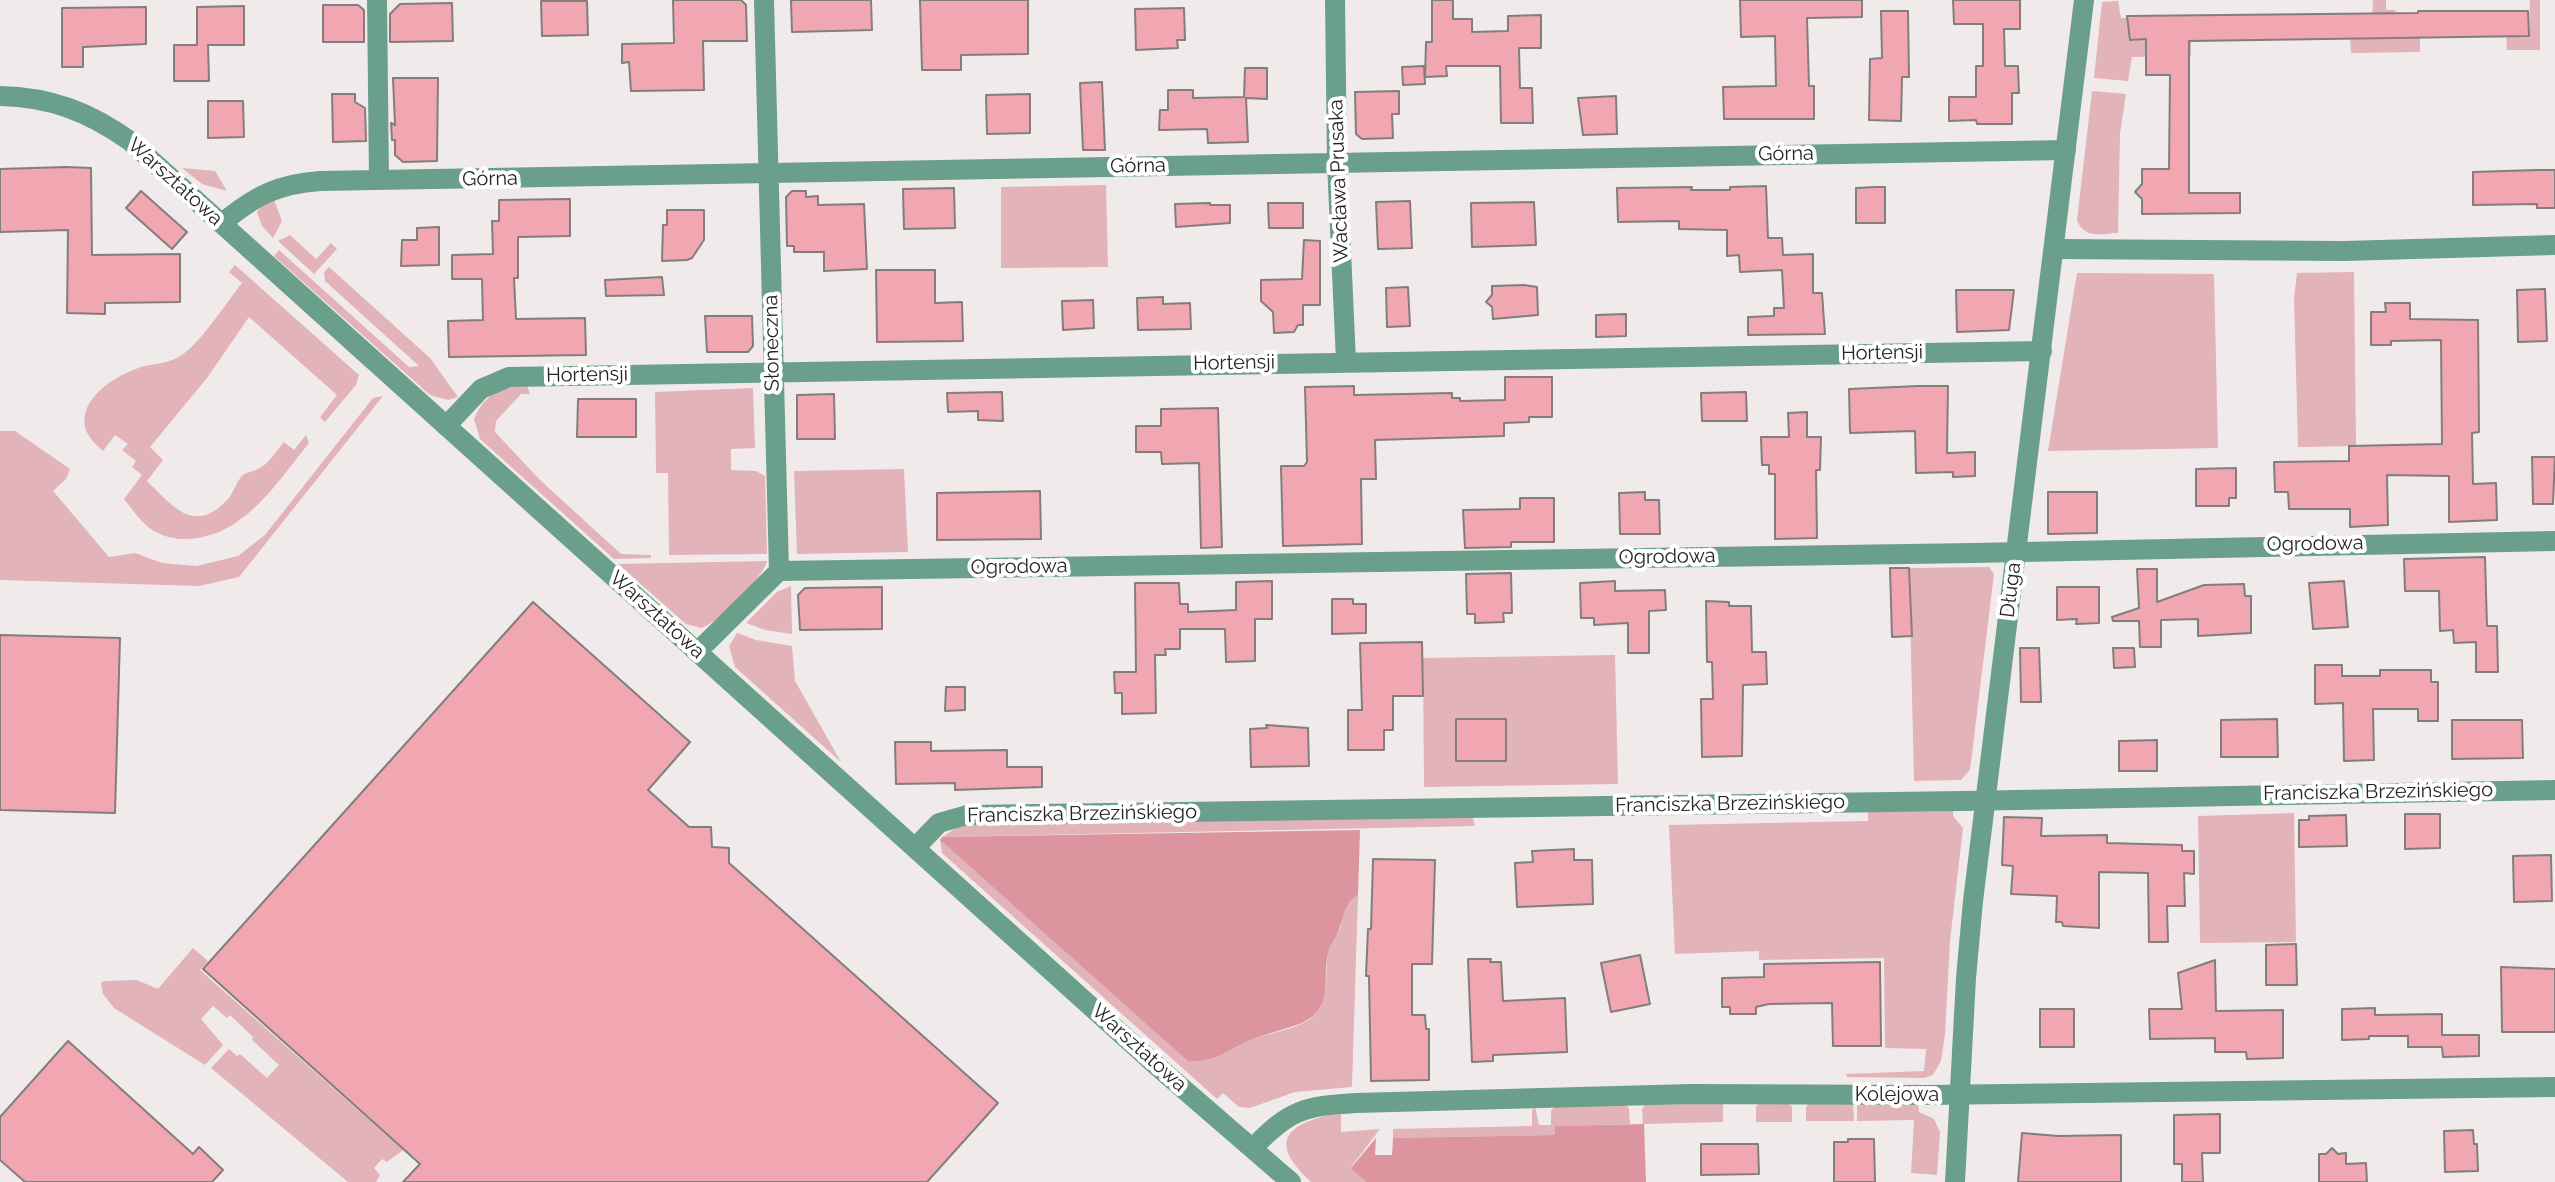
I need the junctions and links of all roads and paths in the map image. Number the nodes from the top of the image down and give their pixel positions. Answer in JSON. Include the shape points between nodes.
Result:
{"nodes":[{"id":1,"x":377,"y":0,"type":"edge"},
{"id":2,"x":764,"y":0,"type":"edge"},
{"id":3,"x":1335,"y":0,"type":"edge"},
{"id":4,"x":2084,"y":0,"type":"edge"},
{"id":5,"x":0,"y":96,"type":"edge"},
{"id":6,"x":2066,"y":150,"type":"junction"},
{"id":7,"x":1337,"y":163,"type":"junction"},
{"id":8,"x":768,"y":175,"type":"junction"},
{"id":9,"x":379,"y":180,"type":"junction"},
{"id":10,"x":222,"y":223,"type":"junction"},
{"id":11,"x":2555,"y":245,"type":"edge"},
{"id":12,"x":2054,"y":249,"type":"junction"},
{"id":13,"x":2042,"y":351,"type":"junction"},
{"id":14,"x":1346,"y":361,"type":"junction"},
{"id":15,"x":772,"y":372,"type":"junction"},
{"id":16,"x":446,"y":426,"type":"junction"},
{"id":17,"x":2555,"y":541,"type":"edge"},
{"id":18,"x":2016,"y":551,"type":"junction"},
{"id":19,"x":779,"y":571,"type":"junction"},
{"id":20,"x":697,"y":652,"type":"junction"},
{"id":21,"x":2555,"y":790,"type":"edge"},
{"id":22,"x":1985,"y":800,"type":"junction"},
{"id":23,"x":916,"y":847,"type":"junction"},
{"id":24,"x":2555,"y":1087,"type":"edge"},
{"id":25,"x":1960,"y":1094,"type":"junction"},
{"id":26,"x":1253,"y":1148,"type":"junction"},
{"id":27,"x":1291,"y":1182,"type":"edge"},
{"id":28,"x":1955,"y":1182,"type":"edge"}],
"edges":[{"from":1,"to":9,"type":"street"},
{"from":2,"to":8,"type":"street","name":"Słoneczna"},
{"from":3,"to":7,"type":"street","name":"Wacława Prusaka"},
{"from":4,"to":6,"type":"street","name":"Długa"},
{"from":5,"to":10,"type":"street","name":"Warsztatowa","via":[[56,102],[102,121]]},
{"from":6,"to":7,"type":"street","name":"Górna"},
{"from":6,"to":12,"type":"street","name":"Długa"},
{"from":7,"to":8,"type":"street","name":"Górna"},
{"from":7,"to":14,"type":"street","name":"Wacława Prusaka"},
{"from":8,"to":9,"type":"street","name":"Górna"},
{"from":8,"to":15,"type":"street","name":"Słoneczna"},
{"from":9,"to":10,"type":"street","name":"Górna","via":[[279,187]]},
{"from":10,"to":16,"type":"street","name":"Warsztatowa"},
{"from":11,"to":12,"type":"street","via":[[2344,251]]},
{"from":12,"to":13,"type":"street","name":"Długa"},
{"from":13,"to":14,"type":"street","name":"Hortensji"},
{"from":13,"to":18,"type":"street","name":"Długa"},
{"from":14,"to":15,"type":"street","name":"Hortensji"},
{"from":15,"to":16,"type":"street","name":"Hortensji","via":[[503,378],[481,389]]},
{"from":15,"to":19,"type":"street","name":"Słoneczna"},
{"from":16,"to":20,"type":"street","name":"Warsztatowa"},
{"from":17,"to":18,"type":"street","name":"Ogrodowa"},
{"from":18,"to":19,"type":"street","name":"Ogrodowa"},
{"from":18,"to":22,"type":"street","name":"Długa"},
{"from":19,"to":20,"type":"street"},
{"from":20,"to":23,"type":"street","name":"Warsztatowa"},
{"from":21,"to":22,"type":"street","name":"Franciszka Brzezińskiego"},
{"from":22,"to":23,"type":"street","name":"Franciszka Brzezińskiego","via":[[967,815],[939,823]]},
{"from":22,"to":25,"type":"street","name":"Długa"},
{"from":23,"to":26,"type":"street","name":"Warsztatowa"},
{"from":24,"to":25,"type":"street","name":"Kolejowa"},
{"from":25,"to":26,"type":"street","name":"Kolejowa","via":[[1691,1094],[1334,1104],[1286,1117]]},
{"from":25,"to":28,"type":"street","name":"Długa"},
{"from":26,"to":27,"type":"street","name":"Warsztatowa"}]}
